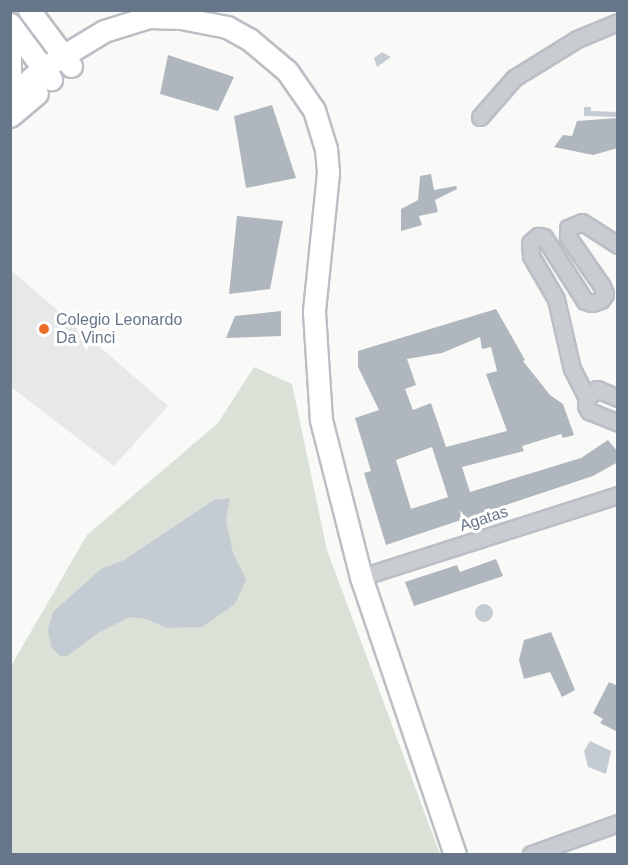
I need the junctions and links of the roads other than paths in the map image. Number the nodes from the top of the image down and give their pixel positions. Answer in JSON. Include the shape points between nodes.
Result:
{"nodes":[{"id":1,"x":29,"y":10,"type":"edge"},
{"id":2,"x":618,"y":22,"type":"edge"},
{"id":3,"x":10,"y":24,"type":"edge"},
{"id":4,"x":10,"y":51,"type":"edge"},
{"id":5,"x":67,"y":60,"type":"junction"},
{"id":6,"x":47,"y":74,"type":"junction"},
{"id":7,"x":10,"y":85,"type":"edge"},
{"id":8,"x":10,"y":97,"type":"edge"},
{"id":9,"x":10,"y":116,"type":"edge"},
{"id":10,"x":480,"y":117,"type":"dead end"},
{"id":11,"x":618,"y":245,"type":"edge"},
{"id":12,"x":587,"y":398,"type":"junction"},
{"id":13,"x":618,"y":398,"type":"edge"},
{"id":14,"x":618,"y":423,"type":"edge"},
{"id":15,"x":618,"y":495,"type":"edge"},
{"id":16,"x":361,"y":577,"type":"junction"},
{"id":17,"x":618,"y":823,"type":"edge"},
{"id":18,"x":454,"y":855,"type":"edge"},
{"id":19,"x":531,"y":855,"type":"edge"}],
"edges":[{"from":1,"to":5,"type":"street"},
{"from":2,"to":10,"type":"street","via":[[577,39],[514,78]]},
{"from":3,"to":6,"type":"street"},
{"from":4,"to":7,"type":"street"},
{"from":5,"to":6,"type":"street"},
{"from":5,"to":16,"type":"street","via":[[120,26],[149,17],[203,20],[249,39],[287,71],[314,110],[321,127],[328,173],[314,312],[321,420]]},
{"from":6,"to":8,"type":"street"},
{"from":6,"to":9,"type":"street"},
{"from":11,"to":12,"type":"street","via":[[582,222],[568,228],[568,237],[602,286],[601,300],[592,303],[585,301],[544,237],[538,236],[530,243],[531,255],[556,299],[572,369]]},
{"from":12,"to":13,"type":"street","via":[[597,389]]},
{"from":12,"to":14,"type":"street","via":[[589,411]]},
{"from":15,"to":16,"type":"street","name":"Agatas"},
{"from":16,"to":18,"type":"street"},
{"from":17,"to":19,"type":"street"}]}
